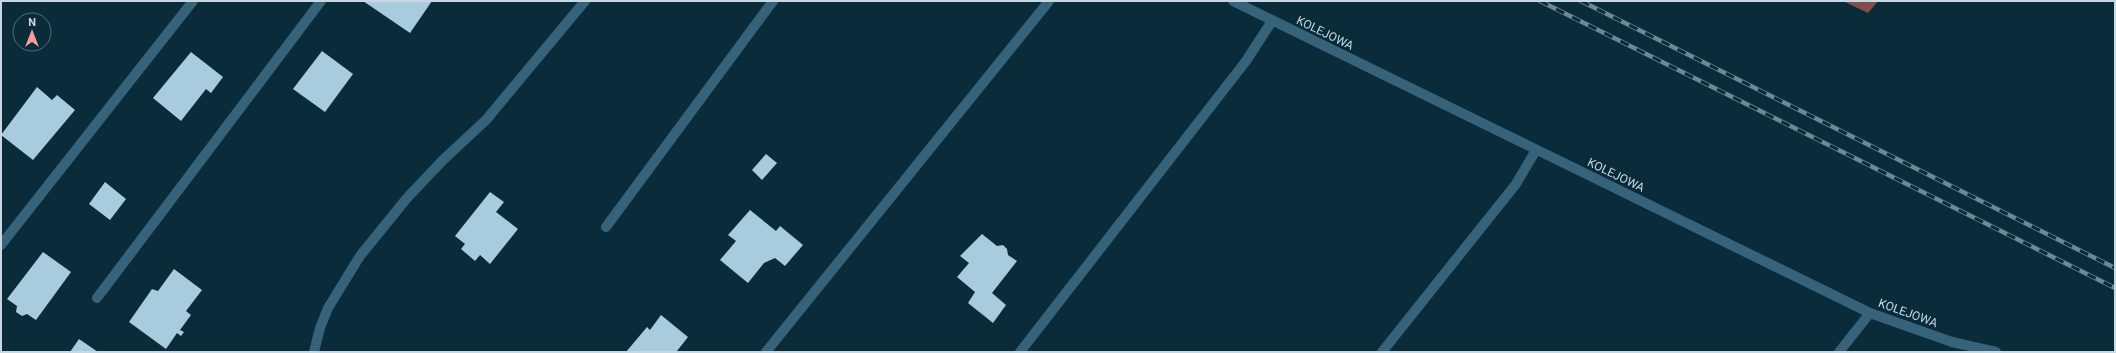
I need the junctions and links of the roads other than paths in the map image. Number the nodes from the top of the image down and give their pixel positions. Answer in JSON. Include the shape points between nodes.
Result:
{"nodes":[{"id":1,"x":193,"y":1,"type":"edge"},
{"id":2,"x":321,"y":1,"type":"edge"},
{"id":3,"x":585,"y":1,"type":"edge"},
{"id":4,"x":773,"y":1,"type":"edge"},
{"id":5,"x":1049,"y":1,"type":"edge"},
{"id":6,"x":1233,"y":1,"type":"edge"},
{"id":7,"x":1272,"y":21,"type":"junction"},
{"id":8,"x":1536,"y":150,"type":"junction"},
{"id":9,"x":606,"y":227,"type":"dead end"},
{"id":10,"x":1,"y":245,"type":"edge"},
{"id":11,"x":97,"y":298,"type":"dead end"},
{"id":12,"x":1870,"y":313,"type":"junction"},
{"id":13,"x":314,"y":352,"type":"edge"},
{"id":14,"x":766,"y":352,"type":"edge"},
{"id":15,"x":1020,"y":352,"type":"edge"},
{"id":16,"x":1382,"y":352,"type":"edge"},
{"id":17,"x":1839,"y":352,"type":"edge"},
{"id":18,"x":1996,"y":352,"type":"edge"}],
"edges":[{"from":1,"to":10,"type":"street"},
{"from":2,"to":11,"type":"street"},
{"from":3,"to":13,"type":"street","via":[[486,120],[443,160],[364,251],[328,308]]},
{"from":4,"to":9,"type":"street"},
{"from":5,"to":14,"type":"street"},
{"from":6,"to":7,"type":"street","name":"KOLEJOWA"},
{"from":7,"to":8,"type":"street","name":"KOLEJOWA"},
{"from":7,"to":15,"type":"street","via":[[1242,67]]},
{"from":8,"to":12,"type":"street","name":"KOLEJOWA"},
{"from":8,"to":16,"type":"street","via":[[1516,184]]},
{"from":12,"to":17,"type":"street"},
{"from":12,"to":18,"type":"street","name":"KOLEJOWA","via":[[1952,342]]}]}
